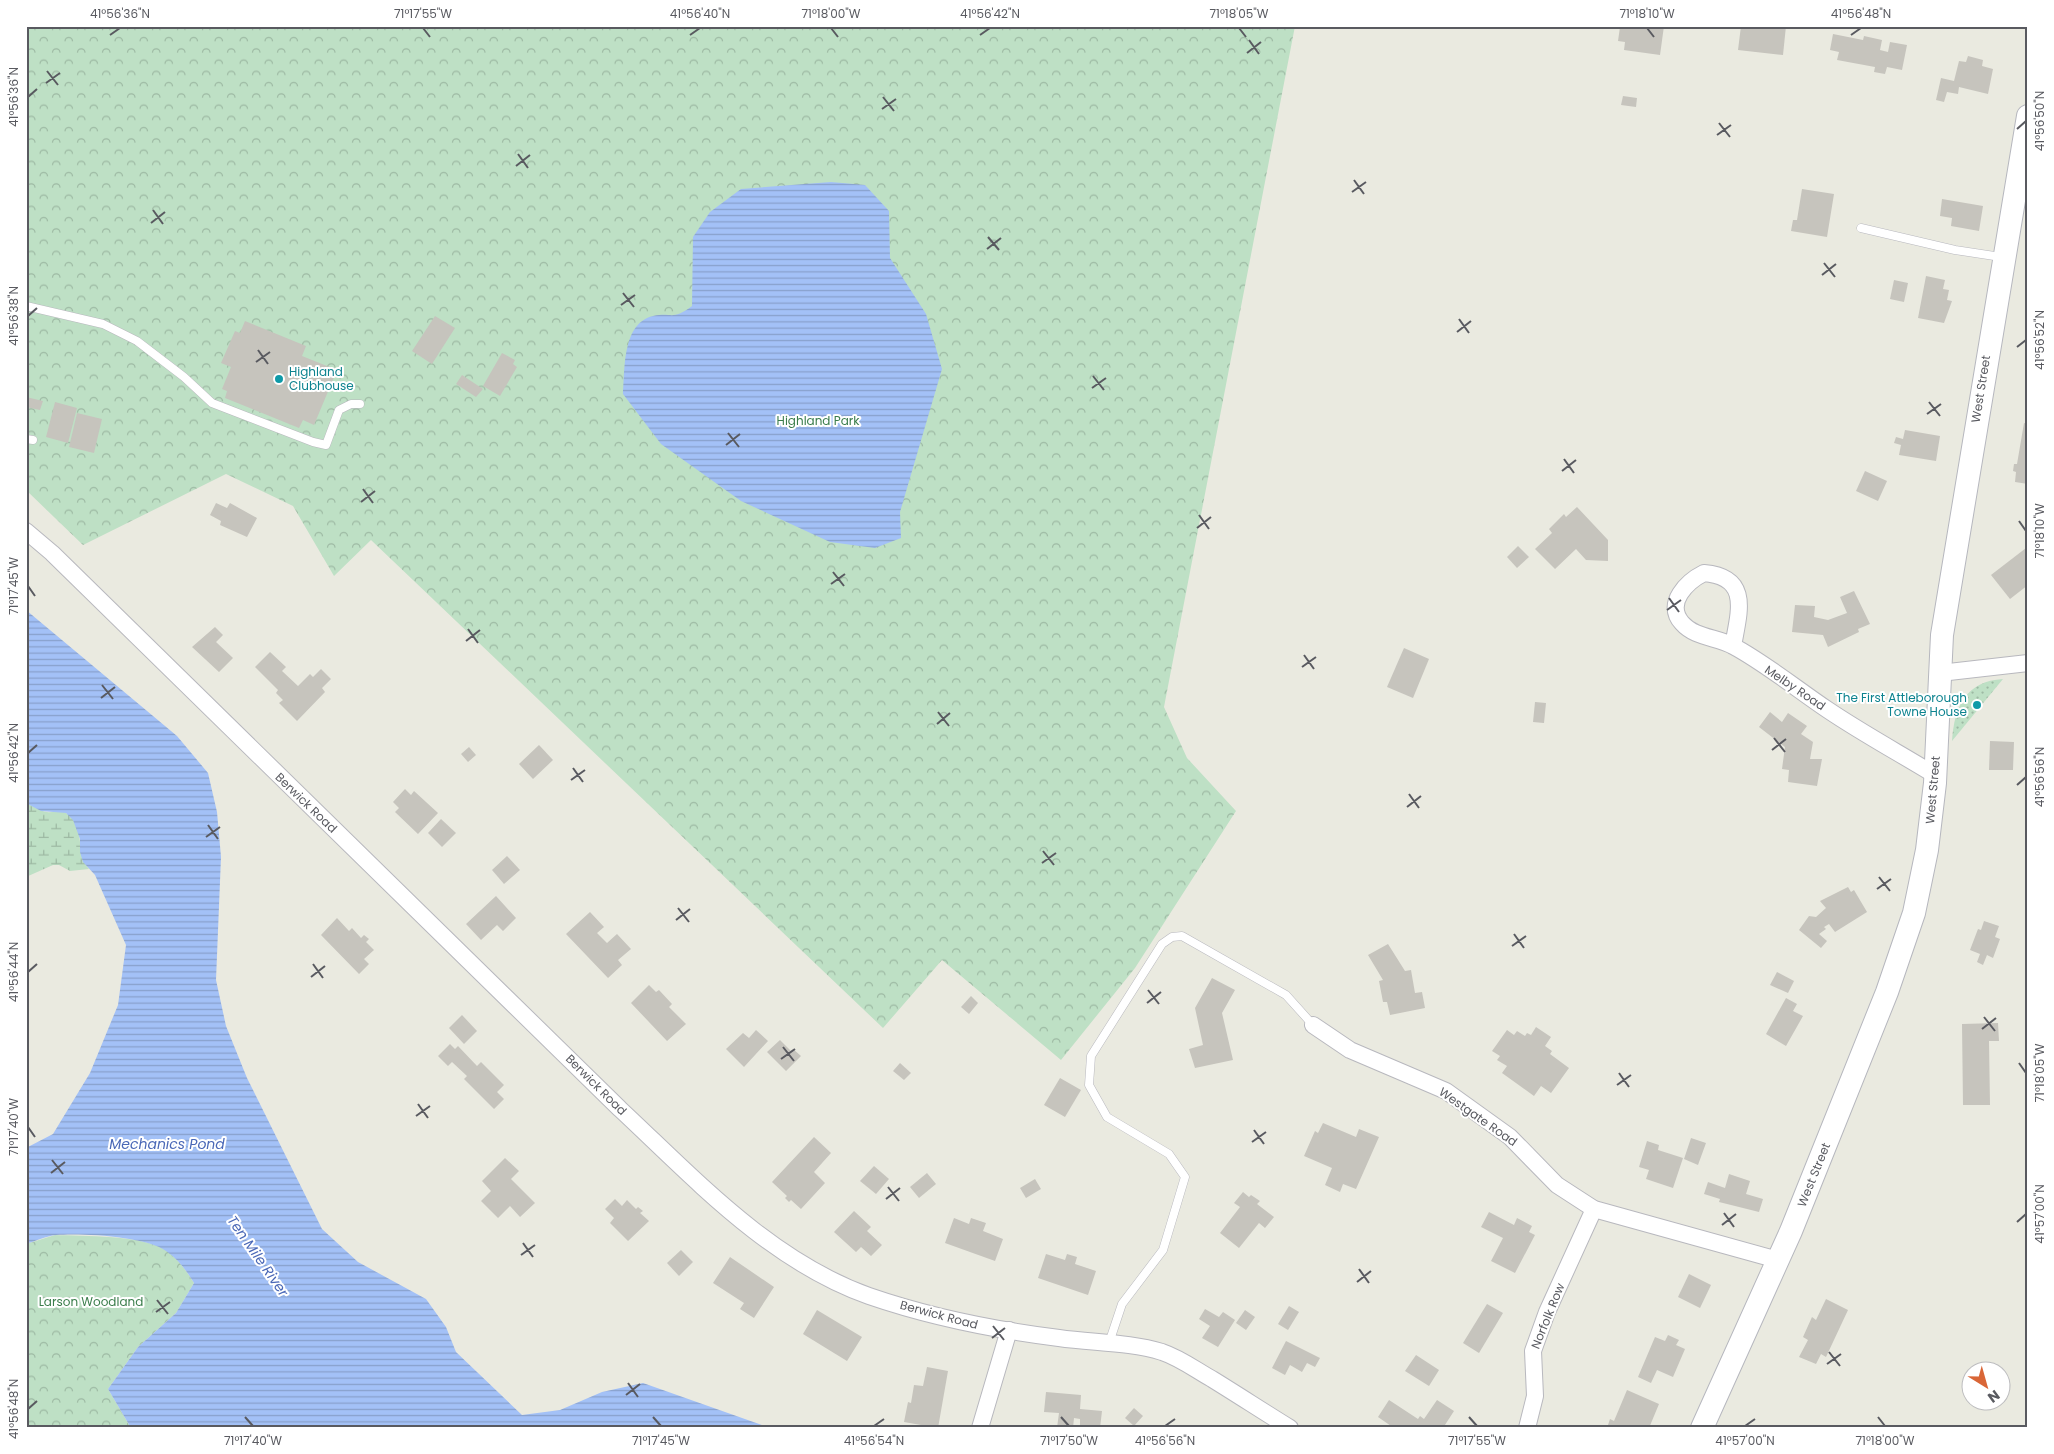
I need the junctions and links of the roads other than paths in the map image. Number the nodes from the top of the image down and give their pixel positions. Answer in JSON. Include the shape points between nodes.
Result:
{"nodes":[{"id":1,"x":2028,"y":116,"type":"edge"},
{"id":2,"x":1861,"y":228,"type":"dead end"},
{"id":3,"x":2003,"y":258,"type":"junction"},
{"id":4,"x":26,"y":306,"type":"edge"},
{"id":5,"x":360,"y":404,"type":"dead end"},
{"id":6,"x":26,"y":531,"type":"edge"},
{"id":7,"x":1732,"y":646,"type":"junction"},
{"id":8,"x":2028,"y":663,"type":"edge"},
{"id":9,"x":1940,"y":673,"type":"junction"},
{"id":10,"x":1935,"y":774,"type":"junction"},
{"id":11,"x":1313,"y":1025,"type":"joint"},
{"id":12,"x":1594,"y":1209,"type":"junction"},
{"id":13,"x":1778,"y":1260,"type":"junction"},
{"id":14,"x":1009,"y":1330,"type":"junction"},
{"id":15,"x":1109,"y":1343,"type":"junction"},
{"id":16,"x":980,"y":1428,"type":"edge"},
{"id":17,"x":1290,"y":1428,"type":"edge"},
{"id":18,"x":1527,"y":1428,"type":"edge"},
{"id":19,"x":1702,"y":1428,"type":"edge"}],
"edges":[{"from":1,"to":3,"type":"main road","name":"West Street"},
{"from":2,"to":3,"type":"lane"},
{"from":3,"to":9,"type":"main road","name":"West Street","via":[[1942,634]]},
{"from":4,"to":5,"type":"lane","via":[[103,324],[137,341],[212,403],[326,445],[339,410]]},
{"from":6,"to":14,"type":"street","name":"Berwick Road","via":[[620,1109],[755,1232],[800,1263],[868,1295],[937,1315]]},
{"from":7,"to":7,"type":"street","name":"Melby Road","via":[[1740,598],[1727,578],[1704,573],[1680,592],[1676,613],[1682,623],[1698,634]]},
{"from":7,"to":10,"type":"street","name":"Melby Road","via":[[1844,721]]},
{"from":8,"to":9,"type":"street"},
{"from":9,"to":10,"type":"main road","name":"West Street"},
{"from":10,"to":13,"type":"main road","name":"West Street","via":[[1927,850],[1914,913],[1887,992]]},
{"from":11,"to":12,"type":"street","name":"Westgate Road","via":[[1350,1050],[1446,1091],[1510,1137],[1557,1184]]},
{"from":11,"to":15,"type":"lane","via":[[1286,995],[1182,936],[1172,937],[1162,944],[1091,1056],[1089,1086],[1107,1117],[1169,1154],[1185,1177],[1163,1250],[1122,1304]]},
{"from":12,"to":13,"type":"street","name":"Westgate Road"},
{"from":12,"to":18,"type":"street","name":"Norfolk Row","via":[[1533,1351],[1535,1396]]},
{"from":13,"to":19,"type":"main road","name":"West Street"},
{"from":14,"to":15,"type":"street","name":"Berwick Road"},
{"from":14,"to":16,"type":"street"},
{"from":15,"to":17,"type":"street","name":"Berwick Road","via":[[1162,1353],[1185,1363]]}]}
